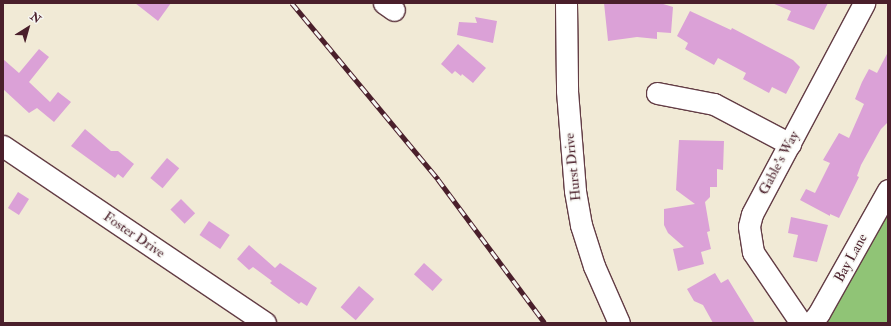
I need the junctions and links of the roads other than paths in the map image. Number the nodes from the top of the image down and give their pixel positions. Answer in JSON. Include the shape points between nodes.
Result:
{"nodes":[{"id":1,"x":566,"y":3,"type":"edge"},
{"id":2,"x":864,"y":3,"type":"edge"},
{"id":3,"x":657,"y":93,"type":"dead end"},
{"id":4,"x":790,"y":144,"type":"junction"},
{"id":5,"x":3,"y":146,"type":"edge"},
{"id":6,"x":888,"y":190,"type":"edge"},
{"id":7,"x":265,"y":323,"type":"edge"},
{"id":8,"x":619,"y":323,"type":"edge"},
{"id":9,"x":801,"y":323,"type":"edge"},
{"id":10,"x":811,"y":323,"type":"edge"}],
"edges":[{"from":1,"to":8,"type":"street","name":"Hurst Drive","via":[[568,105],[575,191],[581,225],[594,266]]},
{"from":2,"to":4,"type":"street","name":"Gable's Way"},
{"from":3,"to":4,"type":"street","via":[[714,104]]},
{"from":4,"to":9,"type":"street","name":"Gable's Way","via":[[752,214],[749,238],[753,252]]},
{"from":5,"to":7,"type":"street","name":"Foster Drive"},
{"from":6,"to":10,"type":"street","name":"Bay Lane","via":[[820,313]]}]}
